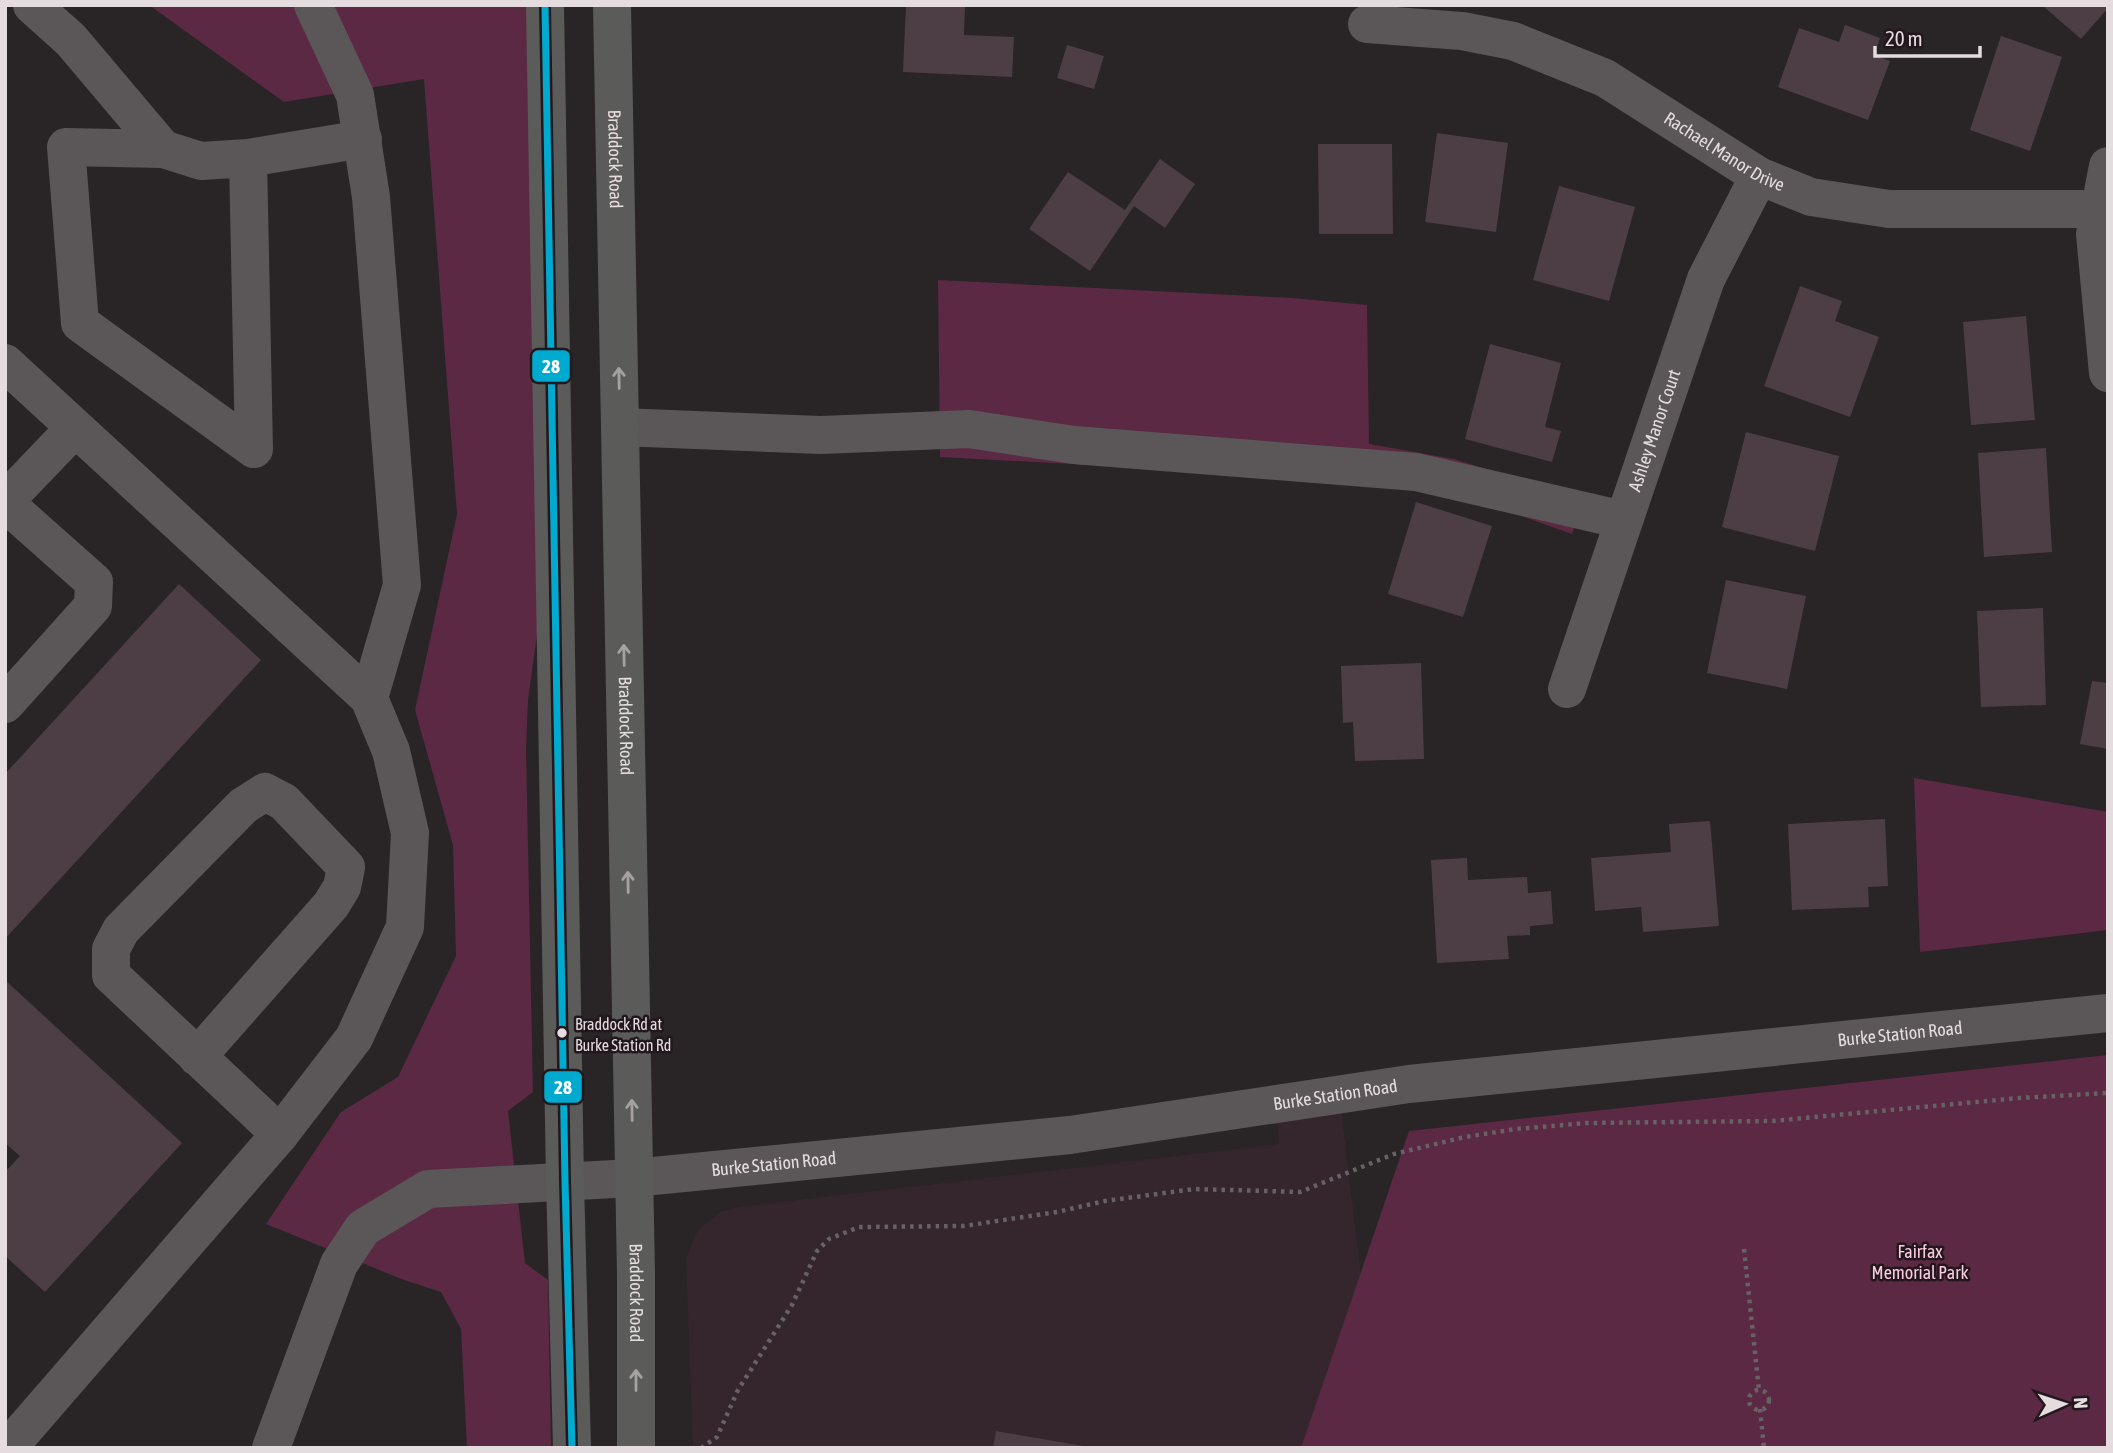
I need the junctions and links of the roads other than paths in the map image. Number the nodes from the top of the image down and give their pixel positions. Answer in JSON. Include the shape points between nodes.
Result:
{"nodes":[{"id":1,"x":32,"y":5,"type":"edge"},
{"id":2,"x":313,"y":5,"type":"edge"},
{"id":3,"x":545,"y":5,"type":"edge"},
{"id":4,"x":612,"y":5,"type":"edge"},
{"id":5,"x":1367,"y":24,"type":"dead end"},
{"id":6,"x":363,"y":139,"type":"junction"},
{"id":7,"x":163,"y":149,"type":"junction"},
{"id":8,"x":248,"y":158,"type":"junction"},
{"id":9,"x":2108,"y":166,"type":"edge"},
{"id":10,"x":1759,"y":176,"type":"junction"},
{"id":11,"x":2098,"y":209,"type":"junction"},
{"id":12,"x":5,"y":363,"type":"edge"},
{"id":13,"x":2108,"y":373,"type":"edge"},
{"id":14,"x":620,"y":427,"type":"junction"},
{"id":15,"x":74,"y":429,"type":"junction"},
{"id":16,"x":5,"y":502,"type":"edge"},
{"id":17,"x":1623,"y":520,"type":"junction"},
{"id":18,"x":1567,"y":689,"type":"dead end"},
{"id":19,"x":369,"y":698,"type":"junction"},
{"id":20,"x":5,"y":704,"type":"edge"},
{"id":21,"x":2108,"y":1013,"type":"edge"},
{"id":22,"x":197,"y":1056,"type":"junction"},
{"id":23,"x":280,"y":1134,"type":"junction"},
{"id":24,"x":634,"y":1178,"type":"junction"},
{"id":25,"x":565,"y":1181,"type":"junction"},
{"id":26,"x":8,"y":1448,"type":"edge"},
{"id":27,"x":271,"y":1448,"type":"edge"},
{"id":28,"x":572,"y":1448,"type":"edge"},
{"id":29,"x":636,"y":1448,"type":"edge"}],
"edges":[{"from":1,"to":7,"type":"street","via":[[71,40]]},
{"from":2,"to":6,"type":"street","via":[[355,95]]},
{"from":3,"to":25,"type":"main road"},
{"from":14,"to":4,"type":"main road","name":"Braddock Road","one_way":true},
{"from":5,"to":10,"type":"street","name":"Rachael Manor Drive","via":[[1462,31],[1513,41],[1605,79]]},
{"from":6,"to":8,"type":"street"},
{"from":6,"to":19,"type":"street","via":[[372,197],[402,585]]},
{"from":7,"to":8,"type":"street","via":[[201,161]]},
{"from":7,"to":8,"type":"street","via":[[66,147],[80,323],[254,449]]},
{"from":9,"to":11,"type":"street"},
{"from":10,"to":11,"type":"street","name":"Rachael Manor Drive","via":[[1811,197],[1889,209]]},
{"from":10,"to":17,"type":"street","name":"Ashley Manor Court","via":[[1706,279]]},
{"from":11,"to":13,"type":"street","via":[[2095,256]]},
{"from":12,"to":15,"type":"street"},
{"from":14,"to":17,"type":"street","via":[[821,435],[969,429],[1074,445],[1416,472]]},
{"from":24,"to":14,"type":"main road","name":"Braddock Road","one_way":true},
{"from":15,"to":16,"type":"street"},
{"from":15,"to":19,"type":"street"},
{"from":16,"to":20,"type":"street","via":[[94,582],[93,606]]},
{"from":17,"to":18,"type":"street","name":"Ashley Manor Court"},
{"from":19,"to":23,"type":"street","via":[[391,751],[410,833],[405,927],[355,1038]]},
{"from":21,"to":24,"type":"street","name":"Burke Station Road","via":[[1409,1084],[1070,1135]]},
{"from":22,"to":22,"type":"street","via":[[111,975],[111,949],[121,930],[233,815],[265,792],[284,802],[345,867],[342,887]]},
{"from":22,"to":23,"type":"street"},
{"from":23,"to":26,"type":"street"},
{"from":24,"to":25,"type":"street","name":"Burke Station Road"},
{"from":29,"to":24,"type":"main road","name":"Braddock Road","one_way":true},
{"from":25,"to":27,"type":"street","name":"Burke Station Road","via":[[428,1189],[363,1228],[339,1264]]},
{"from":25,"to":28,"type":"main road"}]}
